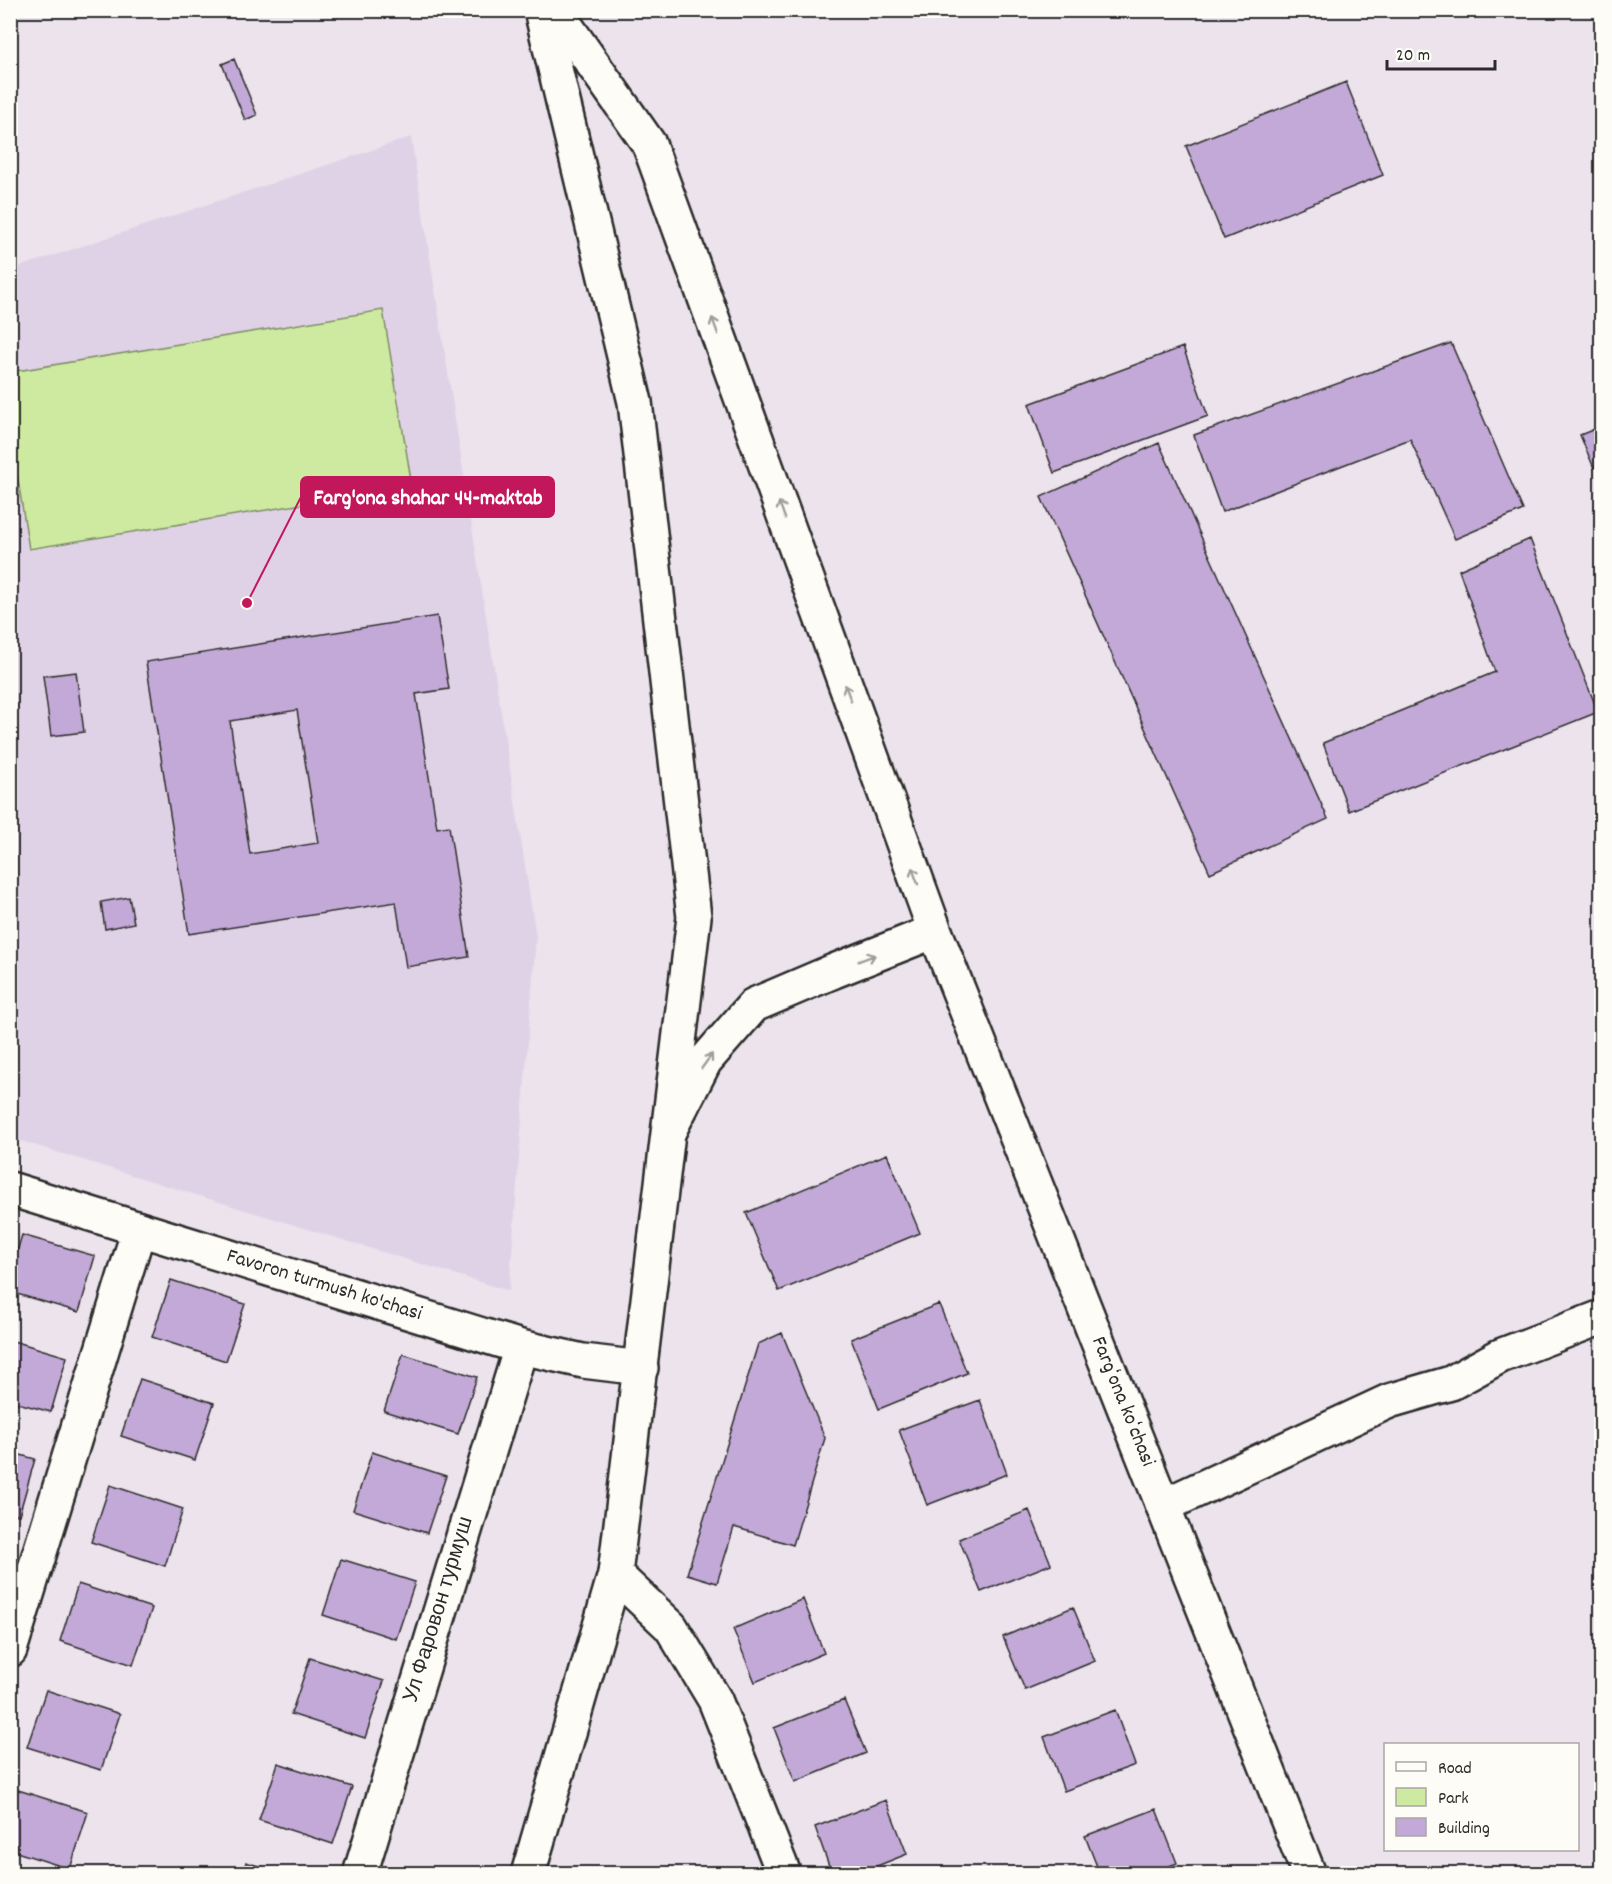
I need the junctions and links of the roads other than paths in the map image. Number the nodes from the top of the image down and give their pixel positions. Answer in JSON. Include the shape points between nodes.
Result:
{"nodes":[{"id":1,"x":541,"y":10,"type":"edge"},
{"id":2,"x":555,"y":10,"type":"edge"},
{"id":3,"x":935,"y":931,"type":"junction"},
{"id":4,"x":669,"y":1130,"type":"junction"},
{"id":5,"x":10,"y":1189,"type":"edge"},
{"id":6,"x":139,"y":1229,"type":"junction"},
{"id":7,"x":1602,"y":1317,"type":"edge"},
{"id":8,"x":520,"y":1347,"type":"junction"},
{"id":9,"x":641,"y":1368,"type":"junction"},
{"id":10,"x":1163,"y":1506,"type":"junction"},
{"id":11,"x":615,"y":1574,"type":"junction"},
{"id":12,"x":10,"y":1650,"type":"edge"},
{"id":13,"x":360,"y":1874,"type":"edge"},
{"id":14,"x":528,"y":1874,"type":"edge"},
{"id":15,"x":784,"y":1874,"type":"edge"},
{"id":16,"x":1309,"y":1874,"type":"edge"}],
"edges":[{"from":1,"to":4,"type":"street","via":[[635,402],[694,917]]},
{"from":3,"to":2,"type":"street","name":"Fargʻona koʻchasi","one_way":true,"via":[[649,144]]},
{"from":4,"to":3,"type":"street","one_way":true,"via":[[705,1061],[754,1005]]},
{"from":3,"to":10,"type":"street","name":"Fargʻona koʻchasi"},
{"from":4,"to":9,"type":"street"},
{"from":5,"to":6,"type":"street","name":"Favoron turmush ko'chasi"},
{"from":6,"to":8,"type":"street","name":"Favoron turmush ko'chasi"},
{"from":6,"to":12,"type":"street"},
{"from":7,"to":10,"type":"street","via":[[1500,1356],[1451,1383],[1389,1401]]},
{"from":8,"to":9,"type":"street","name":"Favoron turmush ko'chasi","via":[[583,1361]]},
{"from":8,"to":13,"type":"street","name":"Ул Фаровон турмуш"},
{"from":9,"to":11,"type":"street"},
{"from":10,"to":16,"type":"street","name":"Fargʻona koʻchasi"},
{"from":11,"to":14,"type":"street"},
{"from":11,"to":15,"type":"street","via":[[671,1627],[715,1700]]}]}
